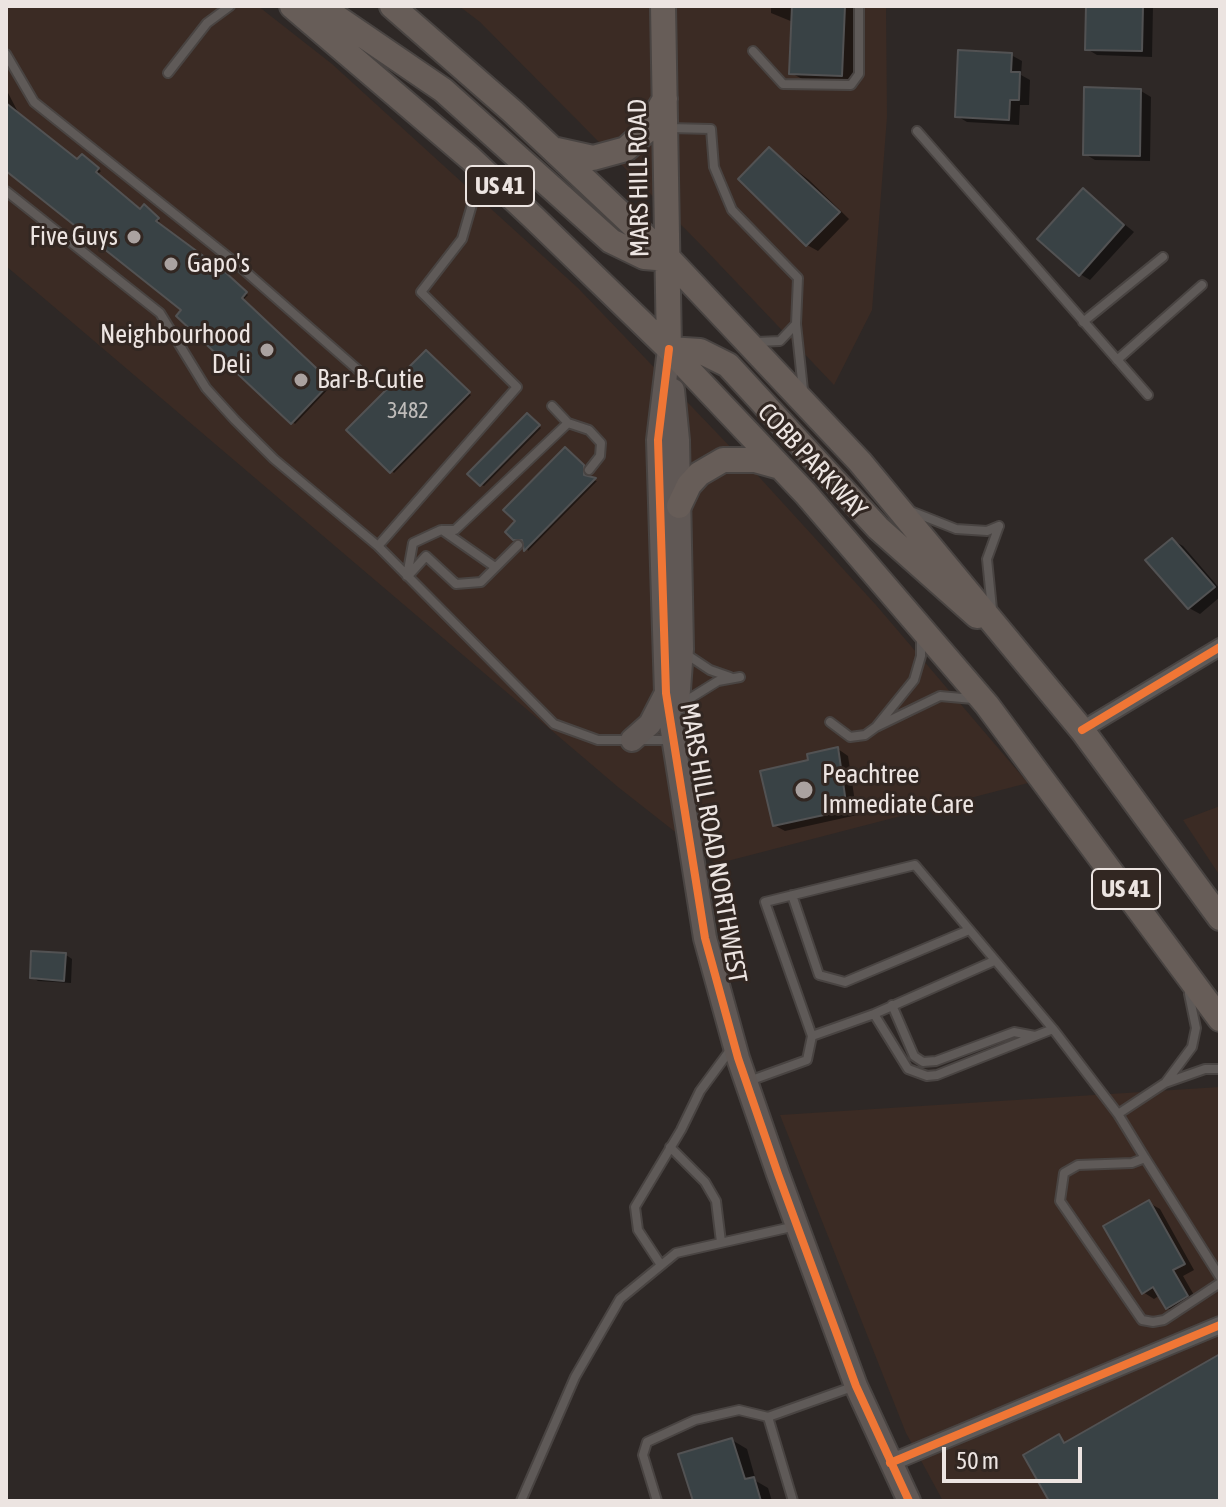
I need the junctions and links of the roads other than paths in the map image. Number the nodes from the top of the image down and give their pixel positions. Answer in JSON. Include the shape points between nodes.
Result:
{"nodes":[{"id":1,"x":212,"y":6,"type":"edge"},
{"id":2,"x":230,"y":6,"type":"edge"},
{"id":3,"x":292,"y":6,"type":"edge"},
{"id":4,"x":320,"y":6,"type":"edge"},
{"id":5,"x":392,"y":6,"type":"edge"},
{"id":6,"x":663,"y":6,"type":"edge"},
{"id":7,"x":859,"y":6,"type":"edge"},
{"id":8,"x":207,"y":23,"type":"junction"},
{"id":9,"x":753,"y":51,"type":"dead end"},
{"id":10,"x":6,"y":54,"type":"edge"},
{"id":11,"x":168,"y":73,"type":"dead end"},
{"id":12,"x":666,"y":97,"type":"junction"},
{"id":13,"x":666,"y":128,"type":"junction"},
{"id":14,"x":917,"y":131,"type":"dead end"},
{"id":15,"x":552,"y":149,"type":"junction"},
{"id":16,"x":470,"y":158,"type":"junction"},
{"id":17,"x":6,"y":191,"type":"edge"},
{"id":18,"x":1163,"y":257,"type":"dead end"},
{"id":19,"x":669,"y":259,"type":"junction"},
{"id":20,"x":1202,"y":285,"type":"dead end"},
{"id":21,"x":1083,"y":322,"type":"junction"},
{"id":22,"x":796,"y":324,"type":"junction"},
{"id":23,"x":747,"y":340,"type":"junction"},
{"id":24,"x":669,"y":349,"type":"junction"},
{"id":25,"x":1117,"y":360,"type":"junction"},
{"id":26,"x":358,"y":370,"type":"dead end"},
{"id":27,"x":1148,"y":395,"type":"dead end"},
{"id":28,"x":552,"y":406,"type":"dead end"},
{"id":29,"x":808,"y":406,"type":"junction"},
{"id":30,"x":568,"y":423,"type":"junction"},
{"id":31,"x":780,"y":467,"type":"junction"},
{"id":32,"x":589,"y":470,"type":"dead end"},
{"id":33,"x":896,"y":504,"type":"junction"},
{"id":34,"x":679,"y":506,"type":"junction"},
{"id":35,"x":441,"y":530,"type":"junction"},
{"id":36,"x":518,"y":545,"type":"dead end"},
{"id":37,"x":378,"y":546,"type":"junction"},
{"id":38,"x":495,"y":567,"type":"junction"},
{"id":39,"x":407,"y":576,"type":"junction"},
{"id":40,"x":917,"y":620,"type":"junction"},
{"id":41,"x":1001,"y":630,"type":"junction"},
{"id":42,"x":1220,"y":647,"type":"edge"},
{"id":43,"x":682,"y":649,"type":"junction"},
{"id":44,"x":672,"y":700,"type":"junction"},
{"id":45,"x":987,"y":705,"type":"junction"},
{"id":46,"x":830,"y":722,"type":"dead end"},
{"id":47,"x":876,"y":727,"type":"junction"},
{"id":48,"x":1082,"y":730,"type":"junction"},
{"id":49,"x":675,"y":739,"type":"junction"},
{"id":50,"x":632,"y":740,"type":"junction"},
{"id":51,"x":792,"y":895,"type":"junction"},
{"id":52,"x":1220,"y":918,"type":"edge"},
{"id":53,"x":969,"y":930,"type":"junction"},
{"id":54,"x":1170,"y":948,"type":"junction"},
{"id":55,"x":994,"y":961,"type":"junction"},
{"id":56,"x":892,"y":1005,"type":"junction"},
{"id":57,"x":874,"y":1014,"type":"junction"},
{"id":58,"x":1220,"y":1019,"type":"edge"},
{"id":59,"x":1053,"y":1029,"type":"junction"},
{"id":60,"x":812,"y":1036,"type":"junction"},
{"id":61,"x":1037,"y":1037,"type":"junction"},
{"id":62,"x":734,"y":1045,"type":"junction"},
{"id":63,"x":1220,"y":1069,"type":"edge"},
{"id":64,"x":746,"y":1083,"type":"junction"},
{"id":65,"x":1165,"y":1083,"type":"junction"},
{"id":66,"x":1118,"y":1114,"type":"junction"},
{"id":67,"x":670,"y":1147,"type":"junction"},
{"id":68,"x":1145,"y":1158,"type":"junction"},
{"id":69,"x":797,"y":1226,"type":"junction"},
{"id":70,"x":721,"y":1242,"type":"junction"},
{"id":71,"x":661,"y":1265,"type":"junction"},
{"id":72,"x":1220,"y":1277,"type":"edge"},
{"id":73,"x":1220,"y":1283,"type":"edge"},
{"id":74,"x":1220,"y":1325,"type":"edge"},
{"id":75,"x":856,"y":1386,"type":"junction"},
{"id":76,"x":768,"y":1417,"type":"junction"},
{"id":77,"x":890,"y":1463,"type":"junction"},
{"id":78,"x":521,"y":1501,"type":"edge"},
{"id":79,"x":657,"y":1501,"type":"edge"},
{"id":80,"x":793,"y":1501,"type":"edge"},
{"id":81,"x":909,"y":1501,"type":"edge"}],
"edges":[{"from":1,"to":8,"type":"lane"},
{"from":2,"to":8,"type":"lane"},
{"from":3,"to":16,"type":"main road","name":"COBB PARKWAY","number":"US 41"},
{"from":4,"to":19,"type":"main road","via":[[443,90],[611,241],[644,257]]},
{"from":5,"to":15,"type":"main road","name":"COBB PARKWAY","number":"US 41"},
{"from":6,"to":12,"type":"main road","name":"MARS HILL ROAD"},
{"from":7,"to":9,"type":"lane","via":[[859,74],[851,85],[783,84]]},
{"from":8,"to":11,"type":"lane"},
{"from":10,"to":26,"type":"lane","via":[[34,102],[237,264]]},
{"from":12,"to":13,"type":"main road","name":"MARS HILL ROAD"},
{"from":12,"to":15,"type":"main road","via":[[646,131],[614,154],[582,157]]},
{"from":13,"to":19,"type":"main road","name":"MARS HILL ROAD"},
{"from":13,"to":22,"type":"lane","via":[[711,129],[717,179],[732,210],[798,278]]},
{"from":14,"to":21,"type":"lane"},
{"from":15,"to":19,"type":"main road","name":"COBB PARKWAY","number":"US 41"},
{"from":16,"to":24,"type":"main road","name":"COBB PARKWAY","number":"US 41"},
{"from":16,"to":37,"type":"lane","via":[[473,201],[462,239],[421,292],[517,387]]},
{"from":17,"to":37,"type":"lane","via":[[160,313],[206,388],[235,420]]},
{"from":18,"to":21,"type":"lane"},
{"from":19,"to":23,"type":"main road","name":"COBB PARKWAY","number":"US 41"},
{"from":19,"to":24,"type":"main road","name":"MARS HILL ROAD"},
{"from":20,"to":25,"type":"lane"},
{"from":21,"to":25,"type":"lane"},
{"from":22,"to":23,"type":"lane","via":[[780,341]]},
{"from":22,"to":29,"type":"lane","via":[[800,379]]},
{"from":23,"to":29,"type":"main road","name":"COBB PARKWAY","number":"US 41"},
{"from":24,"to":31,"type":"main road","name":"COBB PARKWAY","number":"US 41"},
{"from":24,"to":34,"type":"street","name":"MARS HILL ROAD NORTHWEST"},
{"from":24,"to":41,"type":"main road","via":[[700,351],[728,365],[896,546],[947,593]]},
{"from":24,"to":44,"type":"street","name":"MARS HILL ROAD NORTHWEST","via":[[658,440]]},
{"from":25,"to":27,"type":"lane"},
{"from":28,"to":30,"type":"lane"},
{"from":29,"to":33,"type":"main road","name":"COBB PARKWAY","number":"US 41"},
{"from":30,"to":32,"type":"lane","via":[[589,430],[601,443],[600,456]]},
{"from":30,"to":35,"type":"lane","via":[[455,530]]},
{"from":31,"to":34,"type":"main road","via":[[723,460],[699,474]]},
{"from":31,"to":40,"type":"main road","name":"COBB PARKWAY","number":"US 41"},
{"from":33,"to":41,"type":"main road","name":"COBB PARKWAY","number":"US 41"},
{"from":33,"to":41,"type":"lane","via":[[956,529],[987,531],[999,526],[987,559]]},
{"from":34,"to":43,"type":"street","name":"MARS HILL ROAD NORTHWEST"},
{"from":35,"to":38,"type":"lane"},
{"from":35,"to":39,"type":"lane","via":[[413,543]]},
{"from":36,"to":38,"type":"lane"},
{"from":37,"to":39,"type":"lane"},
{"from":38,"to":39,"type":"lane","via":[[481,582],[456,584],[426,556]]},
{"from":39,"to":50,"type":"lane","via":[[554,724],[598,740]]},
{"from":40,"to":45,"type":"main road","name":"COBB PARKWAY","number":"US 41"},
{"from":40,"to":47,"type":"lane","via":[[921,656],[914,680]]},
{"from":41,"to":48,"type":"main road","name":"COBB PARKWAY","number":"US 41"},
{"from":42,"to":48,"type":"street"},
{"from":43,"to":44,"type":"street","name":"MARS HILL ROAD NORTHWEST"},
{"from":43,"to":44,"type":"lane","via":[[702,665],[736,677]]},
{"from":44,"to":49,"type":"street","name":"MARS HILL ROAD NORTHWEST"},
{"from":44,"to":50,"type":"street"},
{"from":45,"to":47,"type":"lane","via":[[968,697],[940,696]]},
{"from":45,"to":54,"type":"main road","name":"COBB PARKWAY","number":"US 41"},
{"from":46,"to":47,"type":"lane","via":[[850,737]]},
{"from":48,"to":52,"type":"main road","name":"COBB PARKWAY","number":"US 41"},
{"from":49,"to":50,"type":"lane"},
{"from":49,"to":62,"type":"street","name":"MARS HILL ROAD NORTHWEST","via":[[697,898]]},
{"from":51,"to":53,"type":"lane","via":[[915,865]]},
{"from":51,"to":53,"type":"lane","via":[[819,975],[845,982]]},
{"from":51,"to":60,"type":"lane","via":[[765,902]]},
{"from":53,"to":55,"type":"lane"},
{"from":54,"to":58,"type":"main road","name":"COBB PARKWAY","number":"US 41"},
{"from":54,"to":65,"type":"lane","via":[[1193,1003],[1196,1028],[1192,1047]]},
{"from":55,"to":56,"type":"lane"},
{"from":55,"to":59,"type":"lane"},
{"from":56,"to":57,"type":"lane"},
{"from":56,"to":61,"type":"lane","via":[[914,1056],[923,1062],[1014,1032]]},
{"from":57,"to":60,"type":"lane"},
{"from":57,"to":61,"type":"lane","via":[[908,1069],[927,1076]]},
{"from":59,"to":61,"type":"lane"},
{"from":59,"to":66,"type":"lane"},
{"from":60,"to":64,"type":"lane","via":[[807,1060]]},
{"from":62,"to":64,"type":"street","name":"MARS HILL ROAD NORTHWEST"},
{"from":62,"to":67,"type":"lane","via":[[700,1091]]},
{"from":63,"to":65,"type":"lane"},
{"from":64,"to":69,"type":"street","name":"MARS HILL ROAD NORTHWEST"},
{"from":65,"to":66,"type":"lane"},
{"from":66,"to":68,"type":"lane"},
{"from":67,"to":70,"type":"lane","via":[[716,1201]]},
{"from":67,"to":71,"type":"lane","via":[[635,1207],[638,1230]]},
{"from":68,"to":72,"type":"lane"},
{"from":68,"to":73,"type":"lane","via":[[1078,1165],[1064,1173],[1060,1201],[1146,1322],[1164,1320]]},
{"from":69,"to":70,"type":"lane"},
{"from":69,"to":75,"type":"street","name":"MARS HILL ROAD NORTHWEST"},
{"from":70,"to":71,"type":"lane","via":[[676,1253]]},
{"from":71,"to":78,"type":"lane","via":[[620,1299],[575,1377]]},
{"from":74,"to":77,"type":"street"},
{"from":75,"to":76,"type":"lane"},
{"from":75,"to":77,"type":"street","name":"MARS HILL ROAD NORTHWEST"},
{"from":76,"to":79,"type":"lane","via":[[739,1410],[695,1420],[647,1442],[643,1455]]},
{"from":76,"to":80,"type":"lane"},
{"from":77,"to":81,"type":"street","name":"MARS HILL ROAD NORTHWEST"}]}
